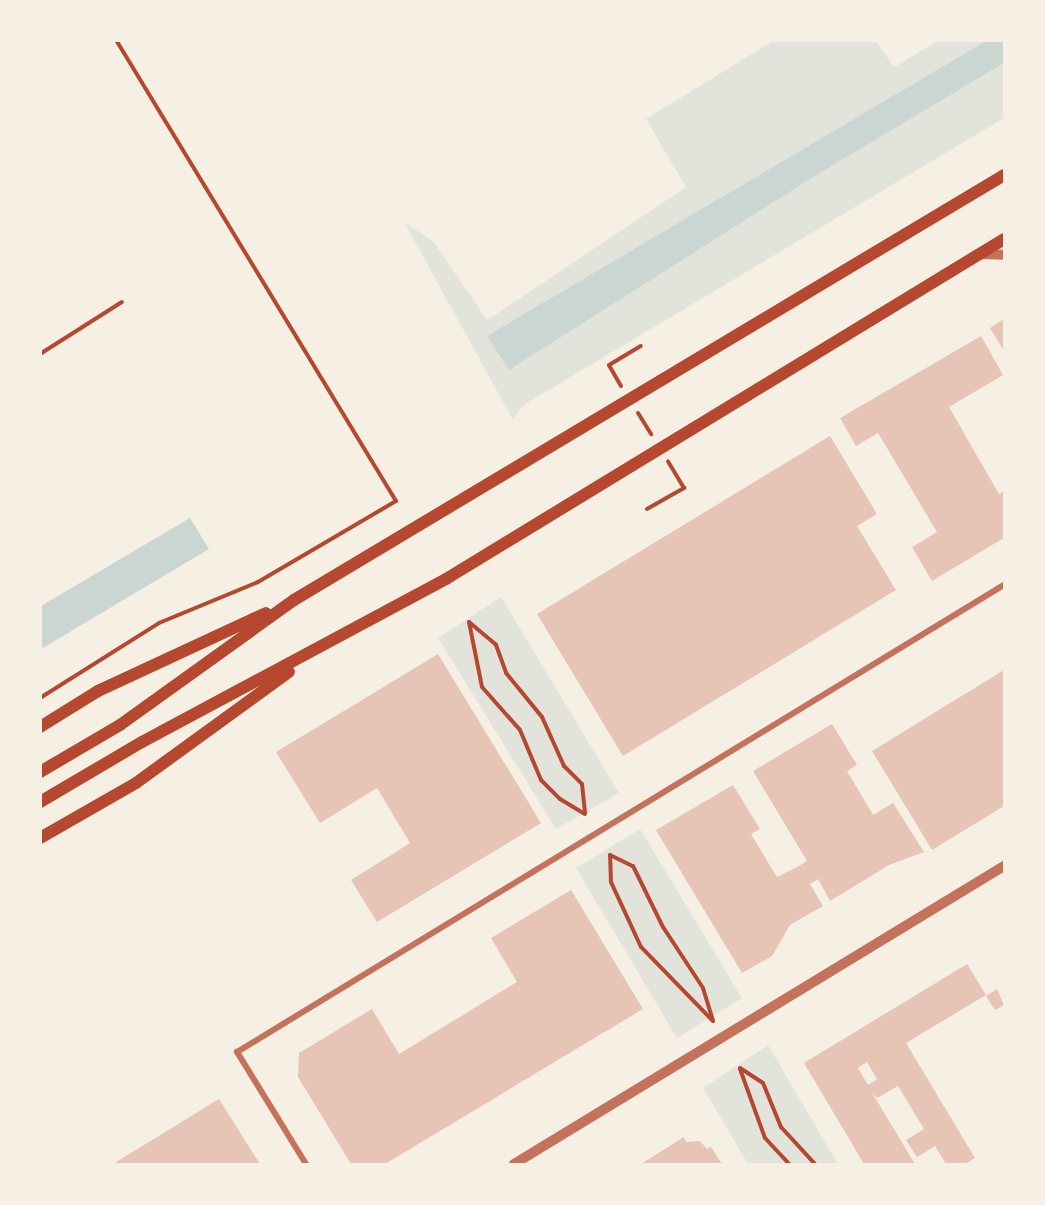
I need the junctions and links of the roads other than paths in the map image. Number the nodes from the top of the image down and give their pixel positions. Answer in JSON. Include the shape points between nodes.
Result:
{"nodes":[{"id":1,"x":1005,"y":175,"type":"edge"},
{"id":2,"x":1005,"y":239,"type":"edge"},
{"id":3,"x":980,"y":254,"type":"junction"},
{"id":4,"x":1005,"y":255,"type":"edge"},
{"id":5,"x":1005,"y":585,"type":"edge"},
{"id":6,"x":294,"y":600,"type":"junction"},
{"id":7,"x":321,"y":649,"type":"junction"},
{"id":8,"x":40,"y":728,"type":"edge"},
{"id":9,"x":40,"y":772,"type":"edge"},
{"id":10,"x":40,"y":802,"type":"edge"},
{"id":11,"x":40,"y":838,"type":"edge"},
{"id":12,"x":1005,"y":866,"type":"edge"},
{"id":13,"x":306,"y":1164,"type":"edge"},
{"id":14,"x":514,"y":1164,"type":"edge"}],
"edges":[{"from":1,"to":6,"type":"main road"},
{"from":2,"to":3,"type":"main road"},
{"from":3,"to":4,"type":"street"},
{"from":3,"to":7,"type":"main road","via":[[446,579]]},
{"from":5,"to":13,"type":"street","via":[[237,1052]]},
{"from":6,"to":8,"type":"main road","via":[[98,691]]},
{"from":6,"to":9,"type":"main road","via":[[120,724]]},
{"from":7,"to":10,"type":"main road","via":[[142,742]]},
{"from":7,"to":11,"type":"main road","via":[[136,783]]},
{"from":12,"to":14,"type":"street"}]}
